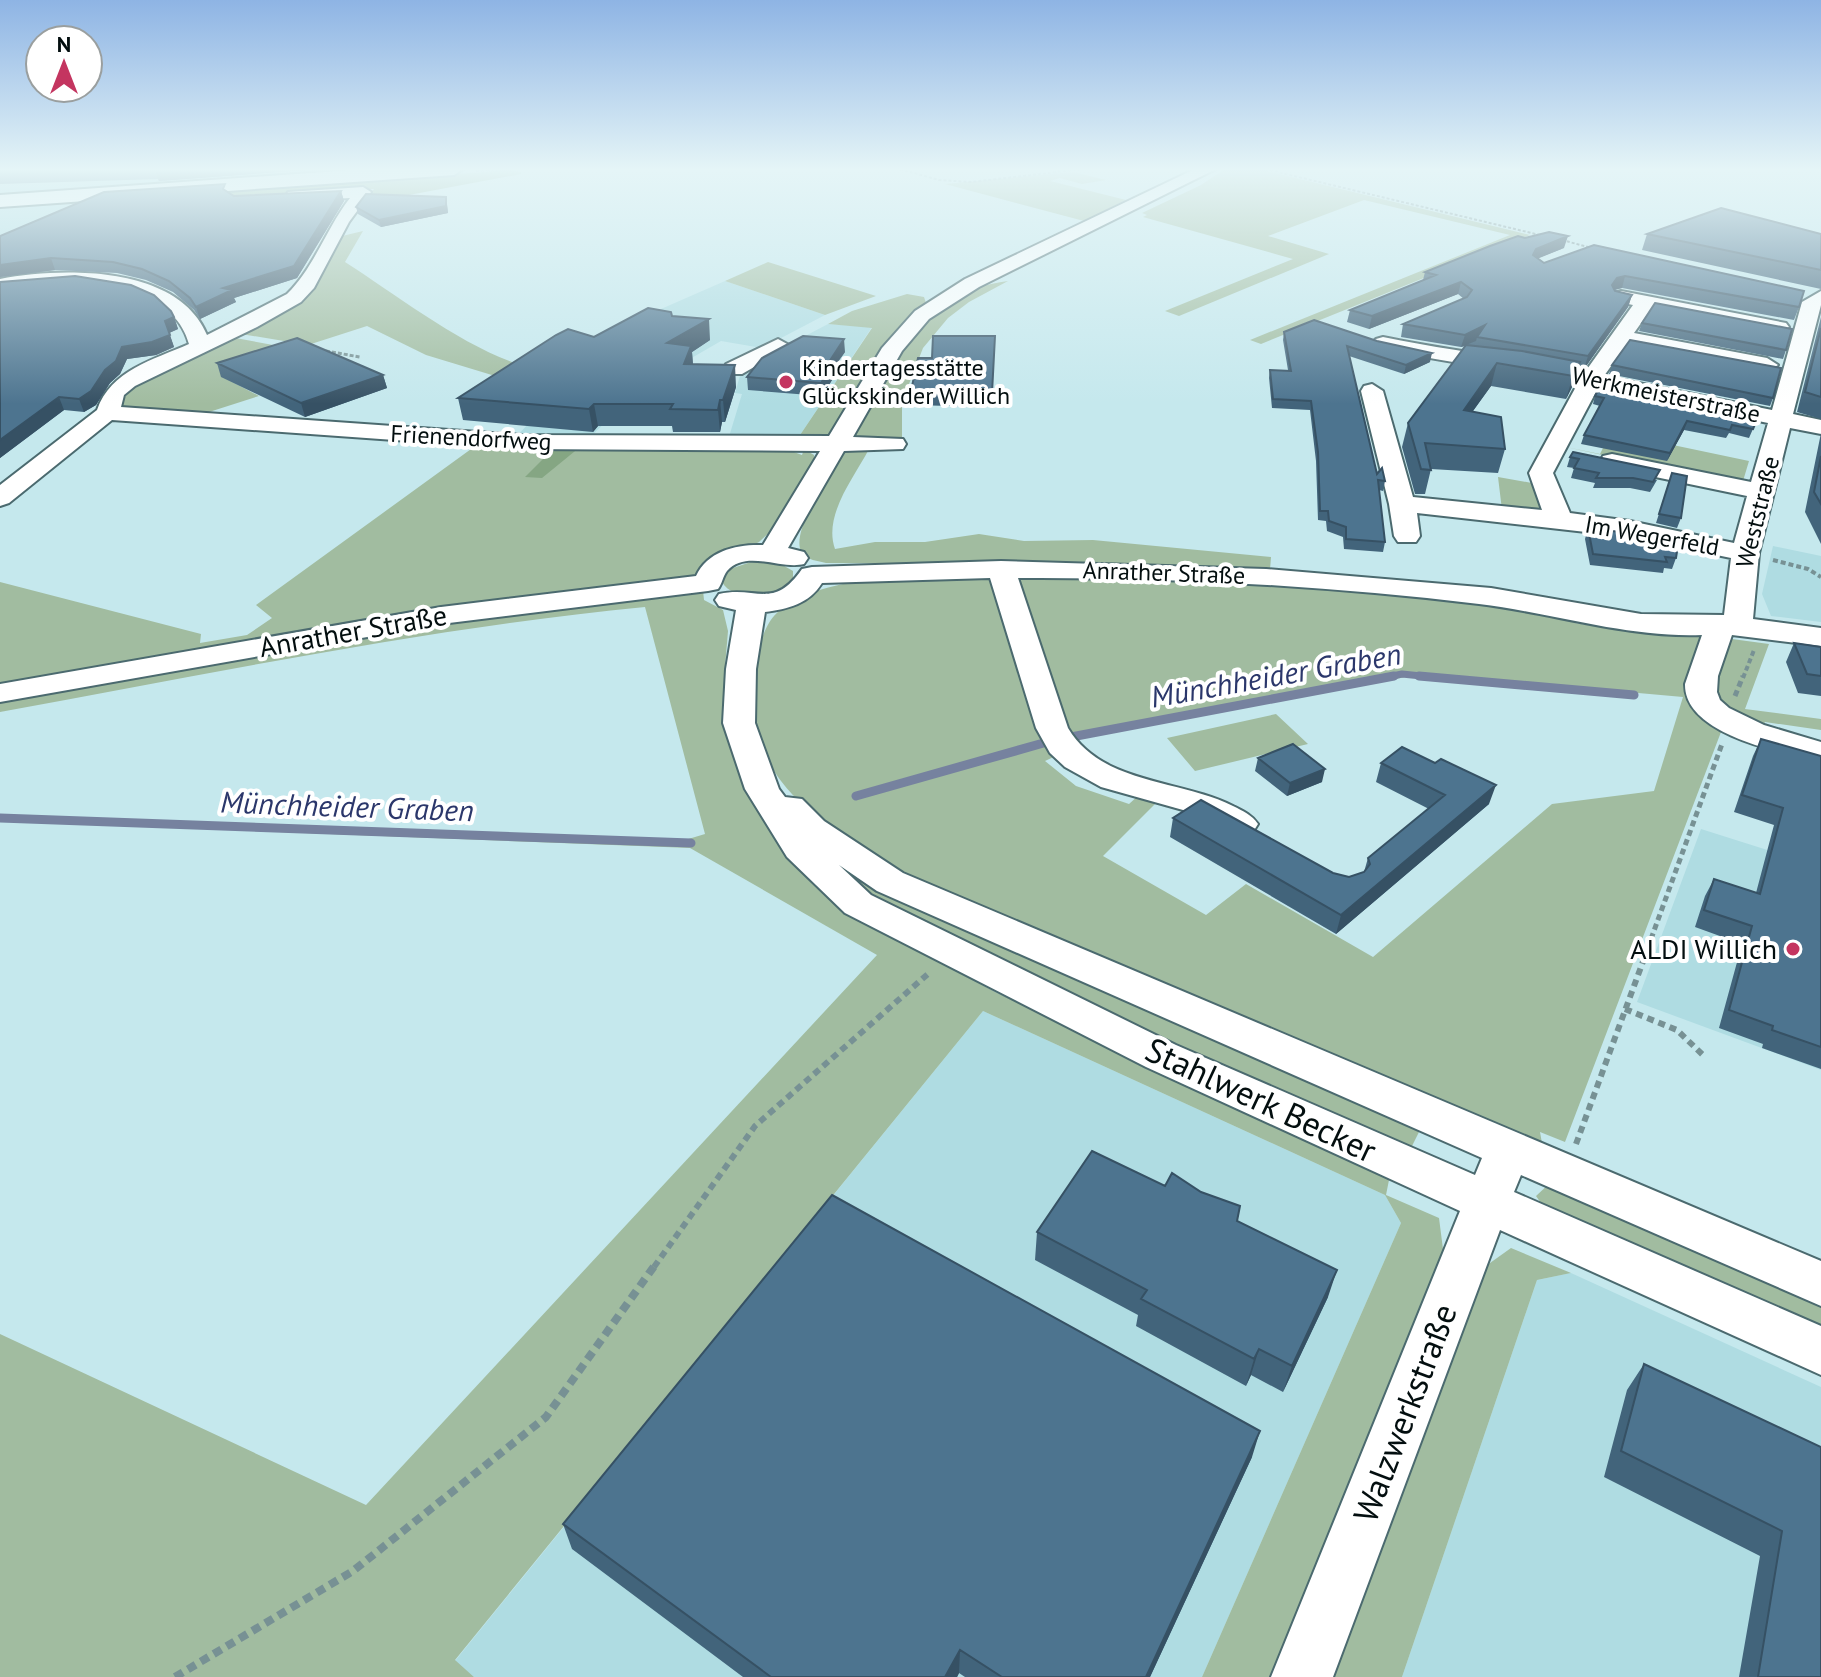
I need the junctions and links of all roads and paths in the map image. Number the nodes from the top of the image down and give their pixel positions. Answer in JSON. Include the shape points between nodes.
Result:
{"nodes":[{"id":1,"x":326,"y":247,"type":"edge"},
{"id":2,"x":1046,"y":247,"type":"edge"},
{"id":3,"x":0,"y":285,"type":"edge"},
{"id":4,"x":1618,"y":296,"type":"edge"},
{"id":5,"x":1814,"y":297,"type":"edge"},
{"id":6,"x":1644,"y":304,"type":"junction"},
{"id":7,"x":1398,"y":327,"type":"edge"},
{"id":8,"x":1619,"y":337,"type":"junction"},
{"id":9,"x":899,"y":340,"type":"junction"},
{"id":10,"x":932,"y":340,"type":"edge"},
{"id":11,"x":778,"y":345,"type":"edge"},
{"id":12,"x":200,"y":346,"type":"junction"},
{"id":13,"x":313,"y":349,"type":"edge"},
{"id":14,"x":1804,"y":353,"type":"edge"},
{"id":15,"x":360,"y":357,"type":"dead end"},
{"id":16,"x":734,"y":369,"type":"edge"},
{"id":17,"x":1591,"y":379,"type":"junction"},
{"id":18,"x":1372,"y":391,"type":"dead end"},
{"id":19,"x":107,"y":413,"type":"junction"},
{"id":20,"x":1781,"y":418,"type":"junction"},
{"id":21,"x":1821,"y":427,"type":"edge"},
{"id":22,"x":836,"y":444,"type":"junction"},
{"id":23,"x":894,"y":444,"type":"dead end"},
{"id":24,"x":1552,"y":448,"type":"junction"},
{"id":25,"x":1763,"y":492,"type":"junction"},
{"id":26,"x":0,"y":498,"type":"edge"},
{"id":27,"x":1402,"y":504,"type":"junction"},
{"id":28,"x":1559,"y":520,"type":"junction"},
{"id":29,"x":1407,"y":536,"type":"dead end"},
{"id":30,"x":772,"y":553,"type":"junction"},
{"id":31,"x":1745,"y":553,"type":"junction"},
{"id":32,"x":1001,"y":569,"type":"junction"},
{"id":33,"x":812,"y":575,"type":"junction"},
{"id":34,"x":1821,"y":577,"type":"edge"},
{"id":35,"x":708,"y":583,"type":"junction"},
{"id":36,"x":752,"y":604,"type":"junction"},
{"id":37,"x":1739,"y":627,"type":"junction"},
{"id":38,"x":1821,"y":637,"type":"edge"},
{"id":39,"x":0,"y":693,"type":"edge"},
{"id":40,"x":1731,"y":722,"type":"junction"},
{"id":41,"x":1821,"y":752,"type":"edge"},
{"id":42,"x":758,"y":775,"type":"junction"},
{"id":43,"x":1267,"y":839,"type":"edge"},
{"id":44,"x":933,"y":970,"type":"dead end"},
{"id":45,"x":1625,"y":1009,"type":"junction"},
{"id":46,"x":1704,"y":1056,"type":"dead end"},
{"id":47,"x":1508,"y":1149,"type":"junction"},
{"id":48,"x":1565,"y":1173,"type":"junction"},
{"id":49,"x":1488,"y":1203,"type":"junction"},
{"id":50,"x":1821,"y":1284,"type":"edge"},
{"id":51,"x":1821,"y":1351,"type":"edge"},
{"id":52,"x":175,"y":1677,"type":"edge"},
{"id":53,"x":1302,"y":1677,"type":"edge"}],
"edges":[{"from":1,"to":12,"type":"street","via":[[294,298]]},
{"from":2,"to":9,"type":"street","via":[[964,287],[929,310]]},
{"from":3,"to":12,"type":"street","via":[[49,278],[135,288],[172,302],[195,326]]},
{"from":4,"to":6,"type":"street"},
{"from":5,"to":14,"type":"street","name":"Weststraße"},
{"from":6,"to":8,"type":"street","name":"Im Wegerfeld"},
{"from":6,"to":14,"type":"street","via":[[1665,303]]},
{"from":7,"to":17,"type":"street","name":"Werkmeisterstraße","via":[[1370,339]]},
{"from":8,"to":14,"type":"street"},
{"from":8,"to":17,"type":"street","name":"Im Wegerfeld"},
{"from":9,"to":10,"type":"street"},
{"from":9,"to":22,"type":"street"},
{"from":11,"to":16,"type":"street"},
{"from":12,"to":19,"type":"street","via":[[127,381],[114,393]]},
{"from":13,"to":15,"type":"path"},
{"from":14,"to":20,"type":"street","name":"Weststraße"},
{"from":17,"to":20,"type":"street","name":"Werkmeisterstraße"},
{"from":17,"to":24,"type":"street","name":"Im Wegerfeld"},
{"from":18,"to":27,"type":"street"},
{"from":19,"to":22,"type":"street","name":"Frienendorfweg","via":[[522,442]]},
{"from":19,"to":26,"type":"street"},
{"from":20,"to":21,"type":"street","name":"Werkmeisterstraße"},
{"from":20,"to":25,"type":"street","name":"Weststraße"},
{"from":22,"to":23,"type":"street","name":"Frienendorfweg"},
{"from":22,"to":30,"type":"street"},
{"from":24,"to":25,"type":"street"},
{"from":24,"to":28,"type":"street","name":"Im Wegerfeld","via":[[1541,473]]},
{"from":25,"to":31,"type":"street","name":"Weststraße"},
{"from":27,"to":28,"type":"street","name":"Im Wegerfeld"},
{"from":27,"to":29,"type":"street"},
{"from":28,"to":31,"type":"street","name":"Im Wegerfeld"},
{"from":30,"to":33,"type":"street","via":[[798,560]]},
{"from":30,"to":35,"type":"street","via":[[725,560]]},
{"from":31,"to":34,"type":"path"},
{"from":31,"to":37,"type":"street","name":"Weststraße"},
{"from":32,"to":33,"type":"street","name":"Anrather Straße"},
{"from":32,"to":37,"type":"street","name":"Anrather Straße","via":[[1222,574],[1515,600],[1622,622]]},
{"from":32,"to":43,"type":"street","via":[[1052,728],[1071,755],[1099,772],[1211,808]]},
{"from":33,"to":36,"type":"street","via":[[795,595]]},
{"from":35,"to":36,"type":"street","via":[[722,598]]},
{"from":35,"to":39,"type":"street","name":"Anrather Straße","via":[[415,619]]},
{"from":36,"to":42,"type":"street","name":"Stahlwerk Becker","via":[[739,723]]},
{"from":37,"to":38,"type":"street","name":"Anrather Straße"},
{"from":37,"to":40,"type":"path"},
{"from":37,"to":40,"type":"street","name":"Weststraße","via":[[1702,695],[1710,708]]},
{"from":40,"to":41,"type":"street"},
{"from":40,"to":45,"type":"path"},
{"from":42,"to":47,"type":"street","name":"Stahlwerk Becker","via":[[811,829],[890,882]]},
{"from":42,"to":49,"type":"street","name":"Stahlwerk Becker","via":[[800,849],[858,904],[1161,1056]]},
{"from":44,"to":52,"type":"path","via":[[755,1126],[546,1417],[353,1571]]},
{"from":45,"to":46,"type":"path","via":[[1677,1030]]},
{"from":45,"to":48,"type":"path"},
{"from":47,"to":48,"type":"street","name":"Stahlwerk Becker"},
{"from":47,"to":49,"type":"street","name":"Walzwerkstraße"},
{"from":48,"to":50,"type":"street","name":"Stahlwerk Becker"},
{"from":49,"to":51,"type":"street","name":"Stahlwerk Becker"},
{"from":49,"to":53,"type":"street","name":"Walzwerkstraße"}]}
